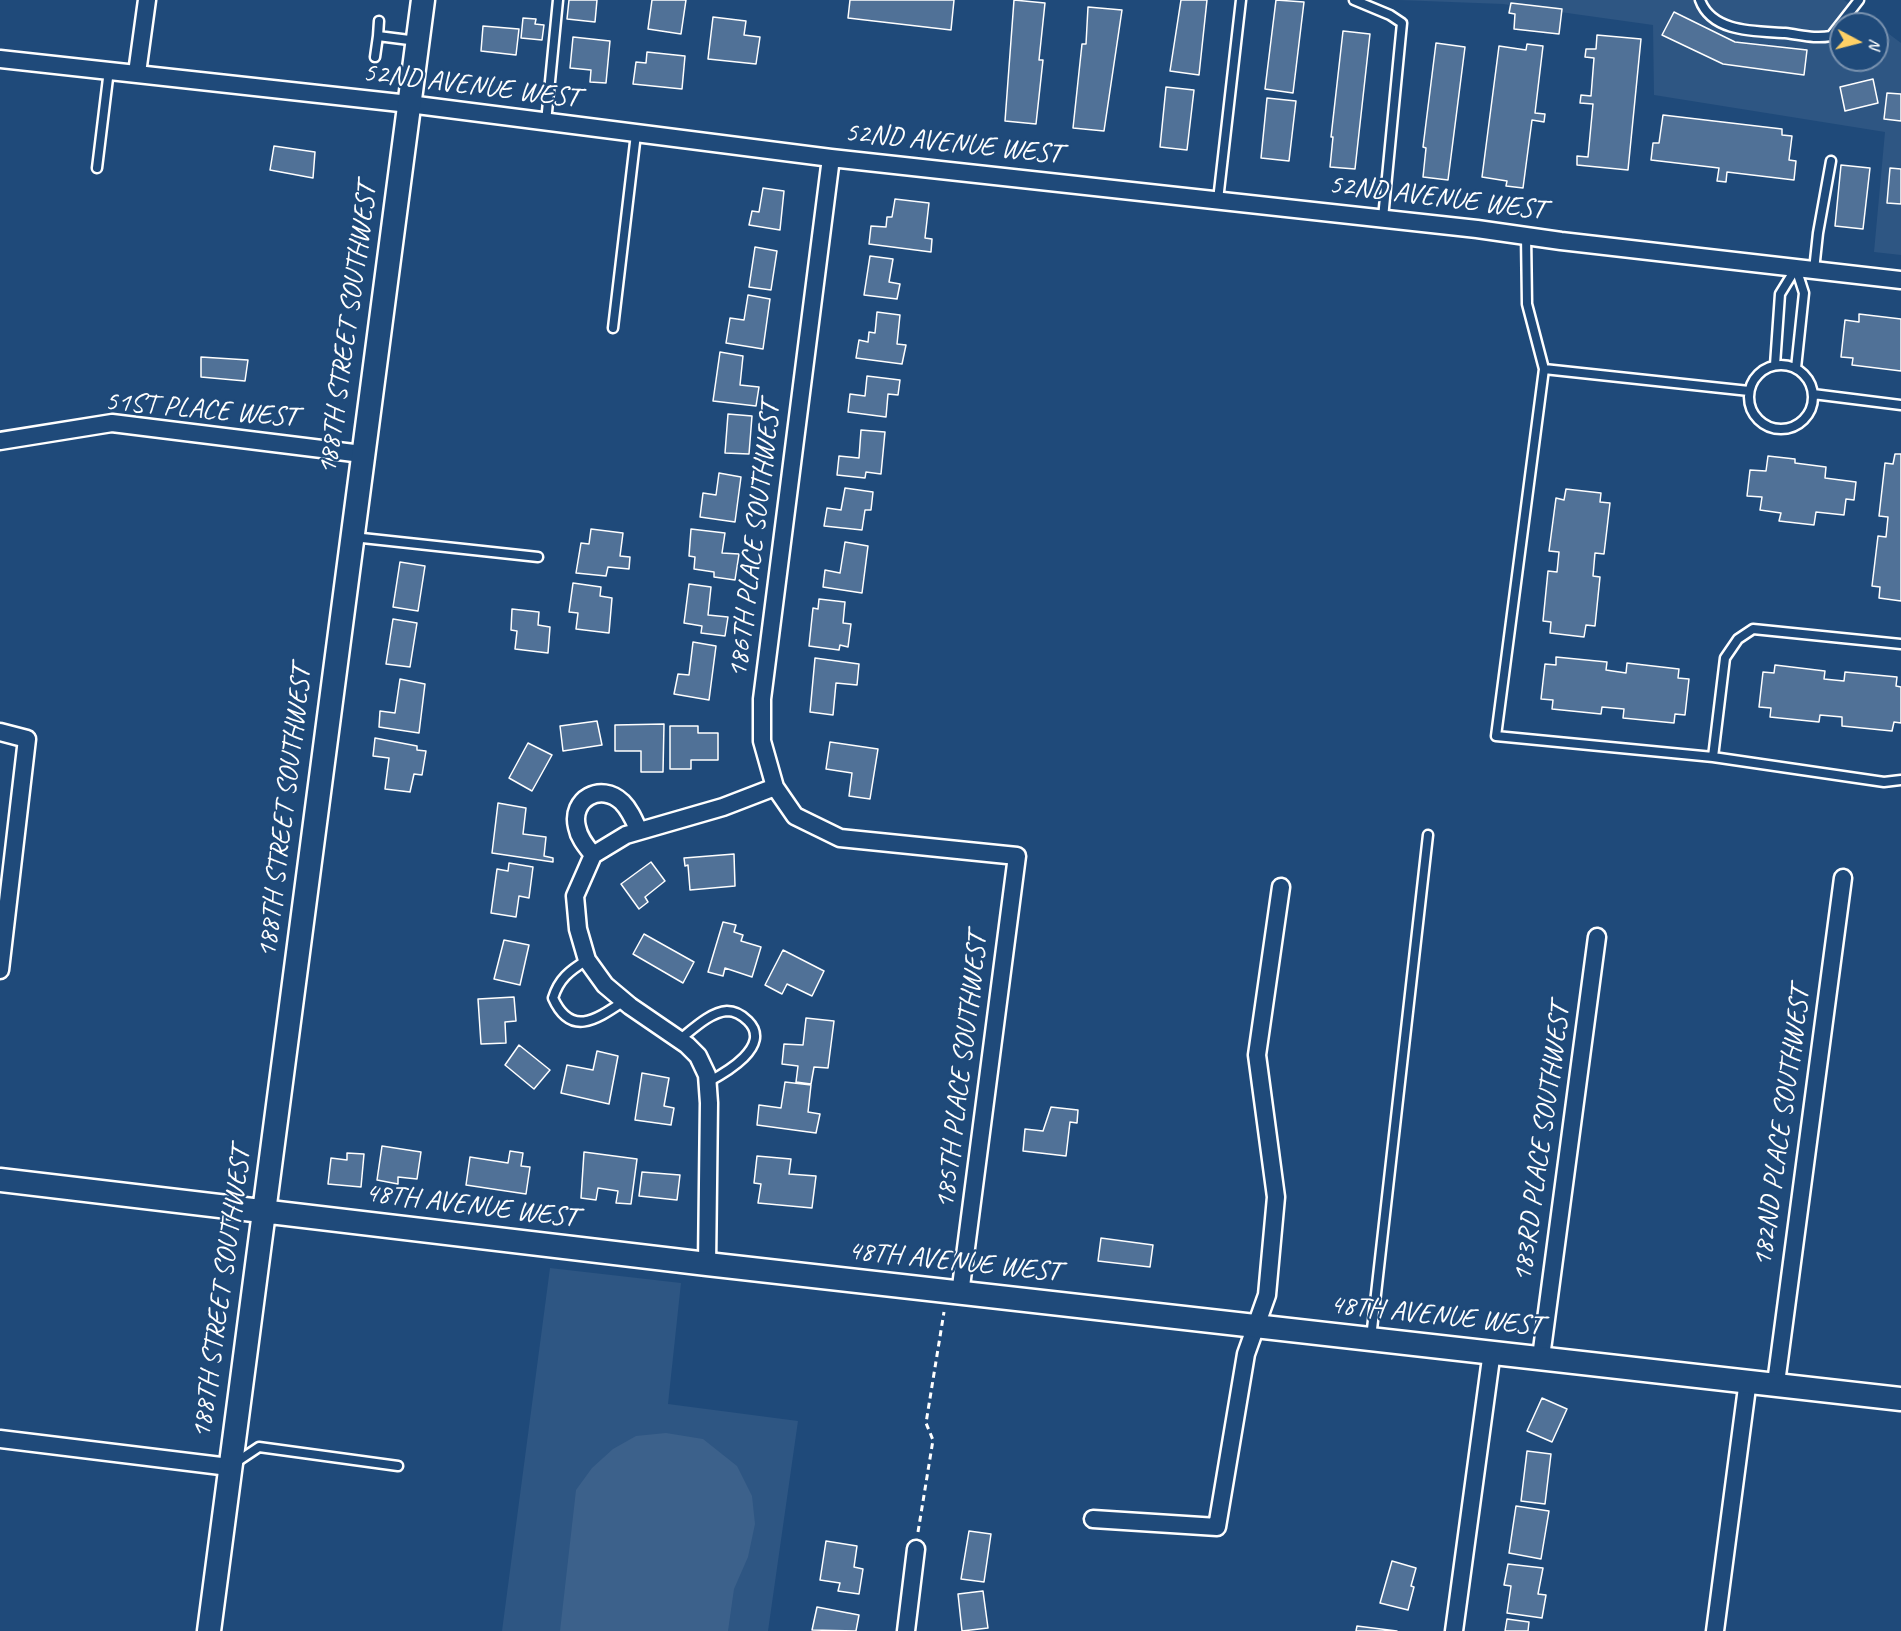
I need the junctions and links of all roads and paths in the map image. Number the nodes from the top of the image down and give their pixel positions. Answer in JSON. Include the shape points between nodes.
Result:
{"nodes":[{"id":1,"x":147,"y":0,"type":"edge"},
{"id":2,"x":423,"y":0,"type":"edge"},
{"id":3,"x":558,"y":0,"type":"edge"},
{"id":4,"x":1242,"y":0,"type":"edge"},
{"id":5,"x":1354,"y":0,"type":"edge"},
{"id":6,"x":1700,"y":0,"type":"edge"},
{"id":7,"x":1859,"y":0,"type":"edge"},
{"id":8,"x":380,"y":21,"type":"dead end"},
{"id":9,"x":378,"y":36,"type":"junction"},
{"id":10,"x":418,"y":41,"type":"junction"},
{"id":11,"x":375,"y":57,"type":"dead end"},
{"id":12,"x":0,"y":59,"type":"edge"},
{"id":13,"x":109,"y":70,"type":"junction"},
{"id":14,"x":137,"y":73,"type":"junction"},
{"id":15,"x":409,"y":104,"type":"junction"},
{"id":16,"x":546,"y":122,"type":"junction"},
{"id":17,"x":636,"y":134,"type":"junction"},
{"id":18,"x":831,"y":158,"type":"junction"},
{"id":19,"x":1831,"y":161,"type":"dead end"},
{"id":20,"x":97,"y":168,"type":"dead end"},
{"id":21,"x":1218,"y":200,"type":"junction"},
{"id":22,"x":1383,"y":218,"type":"junction"},
{"id":23,"x":1526,"y":235,"type":"junction"},
{"id":24,"x":1796,"y":268,"type":"junction"},
{"id":25,"x":1814,"y":270,"type":"junction"},
{"id":26,"x":1901,"y":280,"type":"edge"},
{"id":27,"x":613,"y":328,"type":"dead end"},
{"id":28,"x":1775,"y":365,"type":"junction"},
{"id":29,"x":1796,"y":368,"type":"junction"},
{"id":30,"x":1544,"y":369,"type":"junction"},
{"id":31,"x":1749,"y":391,"type":"junction"},
{"id":32,"x":1813,"y":394,"type":"junction"},
{"id":33,"x":1901,"y":405,"type":"edge"},
{"id":34,"x":0,"y":441,"type":"edge"},
{"id":35,"x":362,"y":454,"type":"junction"},
{"id":36,"x":351,"y":536,"type":"junction"},
{"id":37,"x":538,"y":557,"type":"dead end"},
{"id":38,"x":1901,"y":645,"type":"edge"},
{"id":39,"x":0,"y":732,"type":"edge"},
{"id":40,"x":1713,"y":757,"type":"junction"},
{"id":41,"x":1901,"y":780,"type":"edge"},
{"id":42,"x":775,"y":787,"type":"junction"},
{"id":43,"x":639,"y":831,"type":"junction"},
{"id":44,"x":1428,"y":835,"type":"dead end"},
{"id":45,"x":593,"y":855,"type":"junction"},
{"id":46,"x":1017,"y":856,"type":"joint"},
{"id":47,"x":1843,"y":878,"type":"dead end"},
{"id":48,"x":1281,"y":887,"type":"dead end"},
{"id":49,"x":1597,"y":938,"type":"dead end"},
{"id":50,"x":1,"y":949,"type":"edge"},
{"id":51,"x":587,"y":960,"type":"junction"},
{"id":52,"x":0,"y":970,"type":"edge"},
{"id":53,"x":624,"y":1001,"type":"junction"},
{"id":54,"x":679,"y":1040,"type":"junction"},
{"id":55,"x":707,"y":1083,"type":"junction"},
{"id":56,"x":0,"y":1180,"type":"edge"},
{"id":57,"x":264,"y":1210,"type":"junction"},
{"id":58,"x":706,"y":1264,"type":"junction"},
{"id":59,"x":952,"y":1293,"type":"junction"},
{"id":60,"x":1256,"y":1326,"type":"junction"},
{"id":61,"x":1371,"y":1340,"type":"junction"},
{"id":62,"x":1492,"y":1351,"type":"junction"},
{"id":63,"x":1542,"y":1357,"type":"junction"},
{"id":64,"x":1749,"y":1380,"type":"junction"},
{"id":65,"x":1776,"y":1383,"type":"junction"},
{"id":66,"x":1901,"y":1398,"type":"edge"},
{"id":67,"x":0,"y":1439,"type":"edge"},
{"id":68,"x":398,"y":1466,"type":"dead end"},
{"id":69,"x":230,"y":1467,"type":"junction"},
{"id":70,"x":1093,"y":1519,"type":"dead end"},
{"id":71,"x":916,"y":1549,"type":"joint"},
{"id":72,"x":209,"y":1631,"type":"edge"},
{"id":73,"x":906,"y":1631,"type":"edge"},
{"id":74,"x":1454,"y":1631,"type":"edge"},
{"id":75,"x":1715,"y":1631,"type":"edge"}],
"edges":[{"from":1,"to":14,"type":"street"},
{"from":2,"to":10,"type":"street","name":"188TH STREET SOUTHWEST"},
{"from":3,"to":16,"type":"lane"},
{"from":4,"to":21,"type":"lane"},
{"from":5,"to":22,"type":"lane","via":[[1402,23]]},
{"from":6,"to":7,"type":"lane","via":[[1704,10],[1740,30],[1815,39],[1831,36]]},
{"from":8,"to":9,"type":"lane"},
{"from":9,"to":10,"type":"lane"},
{"from":9,"to":11,"type":"lane"},
{"from":10,"to":15,"type":"street","name":"188TH STREET SOUTHWEST"},
{"from":12,"to":13,"type":"street","name":"52ND AVENUE WEST"},
{"from":13,"to":14,"type":"street","name":"52ND AVENUE WEST"},
{"from":13,"to":20,"type":"lane"},
{"from":14,"to":15,"type":"street","name":"52ND AVENUE WEST"},
{"from":15,"to":16,"type":"street","name":"52ND AVENUE WEST"},
{"from":15,"to":35,"type":"street","name":"188TH STREET SOUTHWEST"},
{"from":16,"to":17,"type":"street","name":"52ND AVENUE WEST"},
{"from":17,"to":18,"type":"street","name":"52ND AVENUE WEST"},
{"from":17,"to":27,"type":"lane"},
{"from":18,"to":21,"type":"street","name":"52ND AVENUE WEST"},
{"from":18,"to":42,"type":"street","name":"186TH PLACE SOUTHWEST","via":[[762,699],[762,741]]},
{"from":19,"to":25,"type":"lane"},
{"from":21,"to":22,"type":"street","name":"52ND AVENUE WEST"},
{"from":22,"to":23,"type":"street","name":"52ND AVENUE WEST"},
{"from":23,"to":24,"type":"street","name":"52ND AVENUE WEST"},
{"from":23,"to":30,"type":"lane","via":[[1527,304]]},
{"from":24,"to":25,"type":"street","name":"52ND AVENUE WEST"},
{"from":24,"to":28,"type":"lane","via":[[1780,294]]},
{"from":24,"to":29,"type":"lane","via":[[1804,293]]},
{"from":25,"to":26,"type":"street","name":"52ND AVENUE WEST"},
{"from":28,"to":29,"type":"lane"},
{"from":28,"to":31,"type":"lane","via":[[1757,376]]},
{"from":29,"to":32,"type":"lane"},
{"from":30,"to":31,"type":"lane"},
{"from":30,"to":40,"type":"lane","via":[[1496,736]]},
{"from":31,"to":32,"type":"lane","via":[[1754,416],[1761,424],[1782,430],[1802,422],[1813,404]]},
{"from":32,"to":33,"type":"lane"},
{"from":34,"to":35,"type":"street","name":"51ST PLACE WEST","via":[[112,423]]},
{"from":35,"to":36,"type":"street","name":"188TH STREET SOUTHWEST"},
{"from":36,"to":37,"type":"lane"},
{"from":36,"to":57,"type":"street","name":"188TH STREET SOUTHWEST"},
{"from":38,"to":40,"type":"lane","via":[[1753,629],[1738,639],[1725,658]]},
{"from":39,"to":50,"type":"street","via":[[27,739]]},
{"from":40,"to":41,"type":"lane","via":[[1884,782]]},
{"from":42,"to":43,"type":"street","via":[[723,807]]},
{"from":42,"to":46,"type":"street","name":"186TH PLACE SOUTHWEST","via":[[795,816],[840,838]]},
{"from":43,"to":45,"type":"street"},
{"from":43,"to":45,"type":"street","via":[[620,800],[597,792],[585,799],[576,824]]},
{"from":44,"to":61,"type":"lane"},
{"from":45,"to":51,"type":"street","via":[[575,896],[578,929]]},
{"from":46,"to":59,"type":"street","name":"185TH PLACE SOUTHWEST"},
{"from":47,"to":65,"type":"street","name":"182ND PLACE SOUTHWEST"},
{"from":48,"to":60,"type":"street","via":[[1257,1055],[1276,1197],[1266,1295]]},
{"from":49,"to":63,"type":"street","name":"183RD PLACE SOUTHWEST"},
{"from":50,"to":52,"type":"street"},
{"from":51,"to":53,"type":"street","via":[[605,985]]},
{"from":51,"to":53,"type":"lane","via":[[558,983],[553,998],[560,1013],[575,1023],[596,1019]]},
{"from":53,"to":54,"type":"street"},
{"from":54,"to":55,"type":"street","via":[[698,1056]]},
{"from":54,"to":55,"type":"lane","via":[[711,1017],[728,1011],[742,1015],[752,1025],[754,1041],[746,1056]]},
{"from":55,"to":58,"type":"street"},
{"from":56,"to":57,"type":"street","name":"48TH AVENUE WEST"},
{"from":57,"to":58,"type":"street","name":"48TH AVENUE WEST"},
{"from":57,"to":69,"type":"street","name":"188TH STREET SOUTHWEST"},
{"from":58,"to":59,"type":"street","name":"48TH AVENUE WEST"},
{"from":59,"to":60,"type":"street","name":"48TH AVENUE WEST"},
{"from":59,"to":71,"type":"path","via":[[944,1311],[926,1423],[933,1440]]},
{"from":60,"to":61,"type":"street","name":"48TH AVENUE WEST"},
{"from":60,"to":70,"type":"street","via":[[1245,1354],[1217,1527]]},
{"from":61,"to":62,"type":"street","name":"48TH AVENUE WEST"},
{"from":62,"to":63,"type":"street","name":"48TH AVENUE WEST"},
{"from":62,"to":74,"type":"street"},
{"from":63,"to":64,"type":"street","name":"48TH AVENUE WEST"},
{"from":64,"to":65,"type":"street","name":"48TH AVENUE WEST"},
{"from":64,"to":75,"type":"street"},
{"from":65,"to":66,"type":"street","name":"48TH AVENUE WEST"},
{"from":67,"to":69,"type":"street"},
{"from":68,"to":69,"type":"lane","via":[[259,1447]]},
{"from":69,"to":72,"type":"street","name":"188TH STREET SOUTHWEST"},
{"from":71,"to":73,"type":"street"}]}
